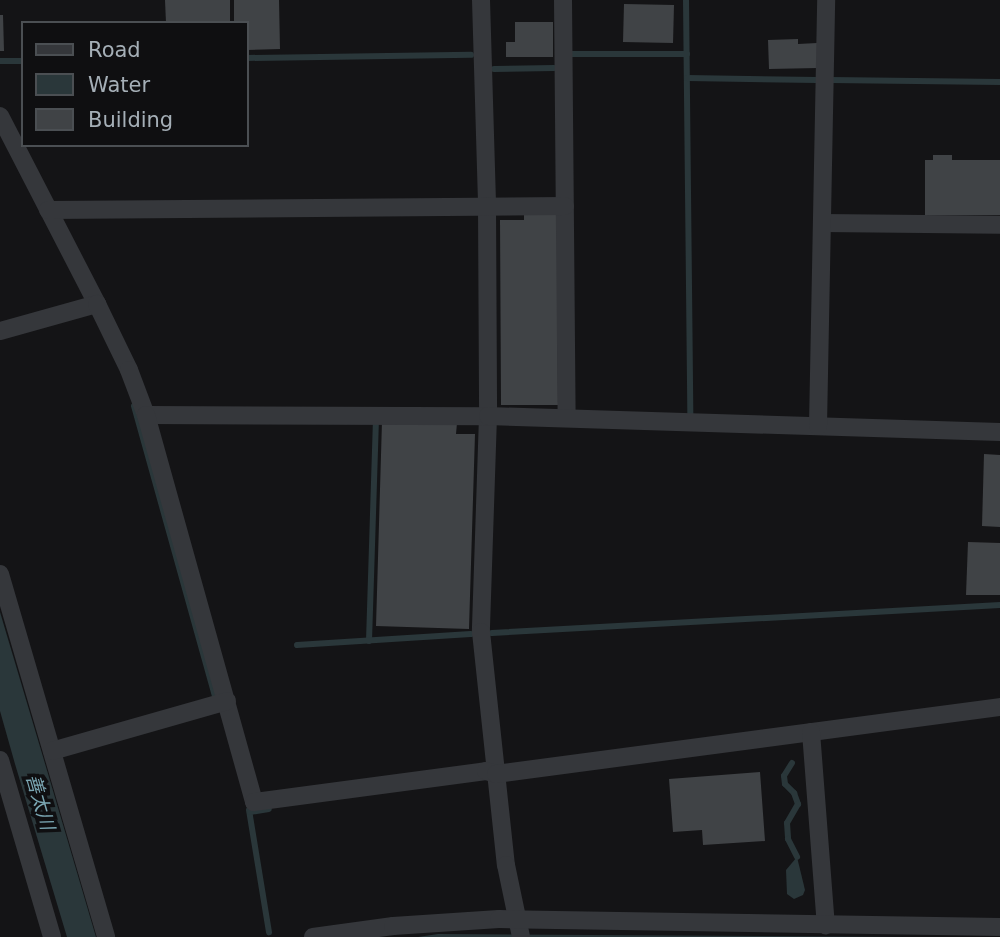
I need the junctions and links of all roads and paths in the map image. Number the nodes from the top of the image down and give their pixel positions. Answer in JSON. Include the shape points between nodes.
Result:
{"nodes":[{"id":1,"x":481,"y":0,"type":"edge"},
{"id":2,"x":563,"y":0,"type":"edge"},
{"id":3,"x":826,"y":0,"type":"edge"},
{"id":4,"x":0,"y":116,"type":"edge"},
{"id":5,"x":487,"y":206,"type":"junction"},
{"id":6,"x":565,"y":206,"type":"junction"},
{"id":7,"x":48,"y":210,"type":"junction"},
{"id":8,"x":822,"y":223,"type":"junction"},
{"id":9,"x":1000,"y":225,"type":"edge"},
{"id":10,"x":97,"y":304,"type":"junction"},
{"id":11,"x":0,"y":331,"type":"edge"},
{"id":12,"x":146,"y":415,"type":"junction"},
{"id":13,"x":488,"y":416,"type":"junction"},
{"id":14,"x":567,"y":418,"type":"junction"},
{"id":15,"x":818,"y":426,"type":"junction"},
{"id":16,"x":1000,"y":432,"type":"edge"},
{"id":17,"x":0,"y":574,"type":"edge"},
{"id":18,"x":228,"y":701,"type":"junction"},
{"id":19,"x":1000,"y":707,"type":"edge"},
{"id":20,"x":811,"y":732,"type":"junction"},
{"id":21,"x":52,"y":751,"type":"junction"},
{"id":22,"x":0,"y":760,"type":"edge"},
{"id":23,"x":496,"y":774,"type":"junction"},
{"id":24,"x":826,"y":925,"type":"junction"},
{"id":25,"x":1000,"y":926,"type":"edge"},
{"id":26,"x":519,"y":929,"type":"edge"},
{"id":27,"x":52,"y":937,"type":"edge"},
{"id":28,"x":106,"y":937,"type":"edge"},
{"id":29,"x":313,"y":937,"type":"edge"}],
"edges":[{"from":1,"to":5,"type":"street"},
{"from":2,"to":6,"type":"street"},
{"from":3,"to":8,"type":"street"},
{"from":4,"to":7,"type":"street"},
{"from":5,"to":6,"type":"street"},
{"from":5,"to":7,"type":"street"},
{"from":5,"to":13,"type":"street"},
{"from":6,"to":14,"type":"street"},
{"from":7,"to":10,"type":"street"},
{"from":8,"to":9,"type":"street"},
{"from":8,"to":15,"type":"street"},
{"from":10,"to":11,"type":"street"},
{"from":10,"to":12,"type":"street"},
{"from":12,"to":13,"type":"street"},
{"from":12,"to":18,"type":"street"},
{"from":13,"to":14,"type":"street"},
{"from":13,"to":23,"type":"street","via":[[481,632]]},
{"from":14,"to":15,"type":"street"},
{"from":15,"to":16,"type":"street"},
{"from":17,"to":21,"type":"street"},
{"from":18,"to":21,"type":"street"},
{"from":18,"to":23,"type":"street","via":[[254,802],[486,771]]},
{"from":19,"to":20,"type":"street"},
{"from":20,"to":23,"type":"street"},
{"from":20,"to":24,"type":"street"},
{"from":21,"to":28,"type":"street"},
{"from":22,"to":27,"type":"street"},
{"from":23,"to":26,"type":"street"},
{"from":24,"to":25,"type":"street"},
{"from":24,"to":26,"type":"street"},
{"from":26,"to":29,"type":"street","via":[[499,919]]}]}
